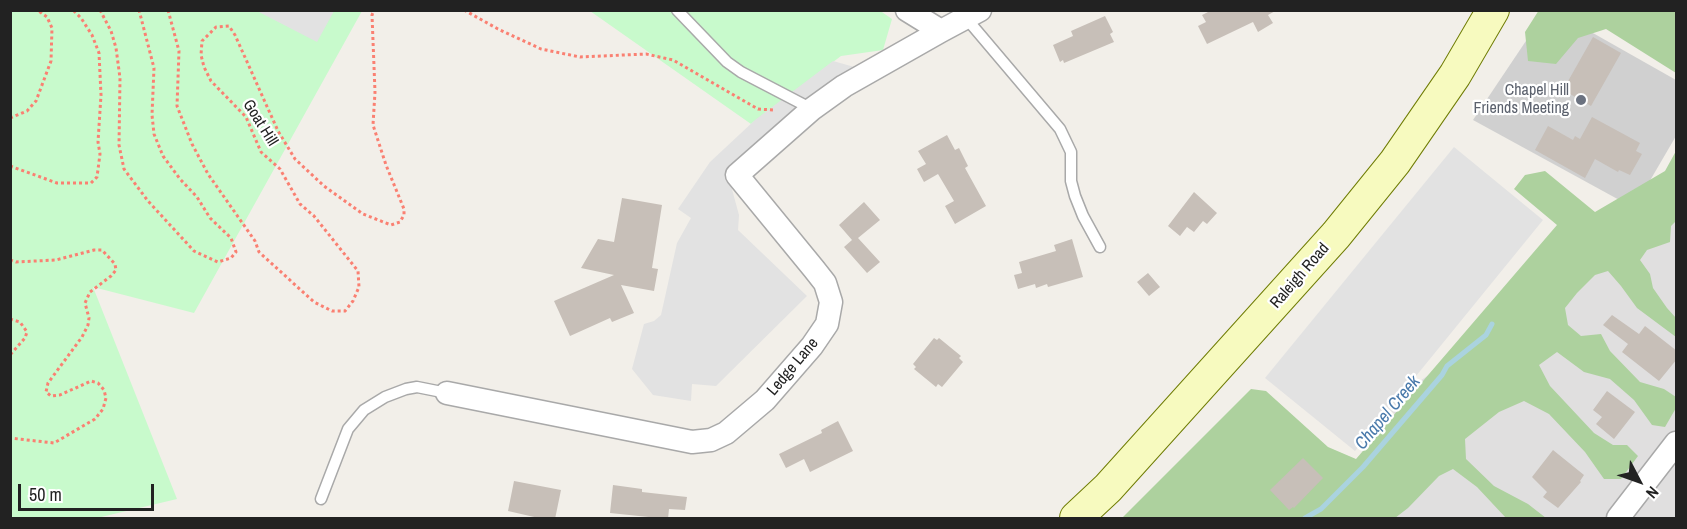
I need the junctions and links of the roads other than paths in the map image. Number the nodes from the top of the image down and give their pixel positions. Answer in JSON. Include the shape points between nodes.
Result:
{"nodes":[{"id":1,"x":677,"y":10,"type":"edge"},
{"id":2,"x":907,"y":10,"type":"edge"},
{"id":3,"x":1493,"y":10,"type":"edge"},
{"id":4,"x":973,"y":14,"type":"edge"},
{"id":5,"x":941,"y":31,"type":"junction"},
{"id":6,"x":812,"y":109,"type":"junction"},
{"id":7,"x":1100,"y":247,"type":"dead end"},
{"id":8,"x":447,"y":393,"type":"joint"},
{"id":9,"x":1677,"y":444,"type":"edge"},
{"id":10,"x":321,"y":499,"type":"dead end"},
{"id":11,"x":1076,"y":519,"type":"edge"},
{"id":12,"x":1618,"y":519,"type":"edge"}],
"edges":[{"from":1,"to":6,"type":"lane","via":[[727,62]]},
{"from":2,"to":5,"type":"street"},
{"from":3,"to":11,"type":"main road","name":"Raleigh Road","via":[[1455,75],[1395,162],[1336,235]]},
{"from":4,"to":5,"type":"street","name":"Ledge Lane"},
{"from":4,"to":7,"type":"lane","via":[[1060,129],[1071,152],[1071,181],[1076,196]]},
{"from":5,"to":6,"type":"street","name":"Ledge Lane","via":[[844,86]]},
{"from":6,"to":8,"type":"street","name":"Ledge Lane","via":[[736,175],[825,284],[831,302],[827,324],[765,400],[726,433],[692,442]]},
{"from":8,"to":10,"type":"lane","via":[[417,387],[405,389],[364,410],[348,429]]},
{"from":9,"to":12,"type":"street"}]}
